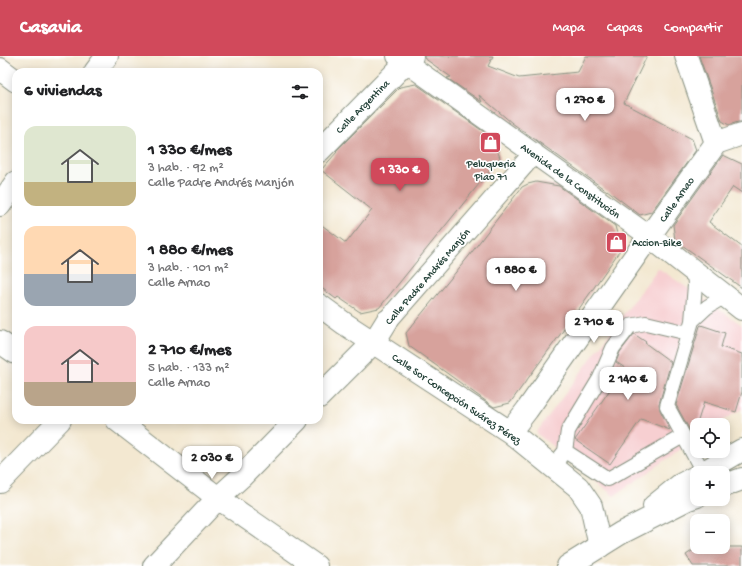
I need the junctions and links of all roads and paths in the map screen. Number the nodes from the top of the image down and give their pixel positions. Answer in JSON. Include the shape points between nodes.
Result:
{"nodes":[{"id":1,"x":108,"y":56,"type":"edge"},
{"id":2,"x":686,"y":56,"type":"edge"},
{"id":3,"x":405,"y":58,"type":"edge"},
{"id":4,"x":98,"y":68,"type":"edge"},
{"id":5,"x":0,"y":69,"type":"edge"},
{"id":6,"x":12,"y":78,"type":"edge"},
{"id":7,"x":742,"y":134,"type":"edge"},
{"id":8,"x":716,"y":143,"type":"junction"},
{"id":9,"x":323,"y":146,"type":"edge"},
{"id":10,"x":534,"y":153,"type":"junction"},
{"id":11,"x":12,"y":188,"type":"edge"},
{"id":12,"x":0,"y":205,"type":"edge"},
{"id":13,"x":649,"y":236,"type":"junction"},
{"id":14,"x":694,"y":272,"type":"junction"},
{"id":15,"x":734,"y":303,"type":"edge"},
{"id":16,"x":323,"y":308,"type":"edge"},
{"id":17,"x":387,"y":321,"type":"joint"},
{"id":18,"x":690,"y":327,"type":"junction"},
{"id":19,"x":0,"y":342,"type":"edge"},
{"id":20,"x":374,"y":342,"type":"junction"},
{"id":21,"x":12,"y":350,"type":"edge"},
{"id":22,"x":323,"y":393,"type":"edge"},
{"id":23,"x":56,"y":424,"type":"edge"},
{"id":24,"x":122,"y":424,"type":"edge"},
{"id":25,"x":293,"y":424,"type":"edge"},
{"id":26,"x":510,"y":432,"type":"junction"},
{"id":27,"x":683,"y":436,"type":"junction"},
{"id":28,"x":742,"y":450,"type":"edge"},
{"id":29,"x":559,"y":459,"type":"junction"},
{"id":30,"x":697,"y":466,"type":"edge"},
{"id":31,"x":715,"y":466,"type":"edge"},
{"id":32,"x":690,"y":480,"type":"edge"},
{"id":33,"x":742,"y":480,"type":"edge"},
{"id":34,"x":0,"y":482,"type":"edge"},
{"id":35,"x":730,"y":484,"type":"edge"},
{"id":36,"x":218,"y":498,"type":"junction"},
{"id":37,"x":690,"y":498,"type":"edge"},
{"id":38,"x":621,"y":533,"type":"junction"},
{"id":39,"x":600,"y":546,"type":"junction"},
{"id":40,"x":154,"y":566,"type":"edge"},
{"id":41,"x":316,"y":566,"type":"edge"},
{"id":42,"x":568,"y":566,"type":"edge"}],
"edges":[{"from":1,"to":4,"type":"street"},
{"from":2,"to":8,"type":"street"},
{"from":3,"to":9,"type":"street","name":"Calle Argentina"},
{"from":3,"to":10,"type":"street","name":"Avenida de la Constitución"},
{"from":5,"to":6,"type":"street"},
{"from":7,"to":8,"type":"street"},
{"from":8,"to":13,"type":"street","name":"Calle Arnao"},
{"from":10,"to":13,"type":"street","name":"Avenida de la Constitución"},
{"from":10,"to":17,"type":"street","name":"Calle Padre Andrés Manjón"},
{"from":11,"to":12,"type":"street"},
{"from":13,"to":14,"type":"street","name":"Avenida de la Constitución"},
{"from":13,"to":26,"type":"street","name":"Calle Arnao"},
{"from":14,"to":15,"type":"street","name":"Avenida de la Constitución"},
{"from":14,"to":18,"type":"lane"},
{"from":15,"to":18,"type":"lane","via":[[707,307]]},
{"from":16,"to":20,"type":"street","name":"Calle Sor Concepción Suárez Pérez"},
{"from":17,"to":20,"type":"street","name":"Calle Padre Andrés Manjón"},
{"from":18,"to":27,"type":"lane","via":[[667,406]]},
{"from":18,"to":29,"type":"lane","via":[[646,323],[630,326],[613,348],[600,378],[568,431]]},
{"from":19,"to":21,"type":"street"},
{"from":20,"to":22,"type":"street","name":"Calle Padre Andrés Manjón"},
{"from":20,"to":26,"type":"street","name":"Calle Sor Concepción Suárez Pérez"},
{"from":23,"to":34,"type":"street"},
{"from":24,"to":36,"type":"street"},
{"from":25,"to":36,"type":"street"},
{"from":26,"to":29,"type":"street","name":"Calle Sor Concepción Suárez Pérez"},
{"from":27,"to":29,"type":"lane","via":[[608,479]]},
{"from":27,"to":30,"type":"lane"},
{"from":28,"to":31,"type":"street"},
{"from":29,"to":39,"type":"street","name":"Calle Sor Concepción Suárez Pérez","via":[[591,506]]},
{"from":32,"to":38,"type":"street"},
{"from":33,"to":35,"type":"street"},
{"from":36,"to":40,"type":"street"},
{"from":36,"to":41,"type":"street"},
{"from":37,"to":38,"type":"street"},
{"from":38,"to":39,"type":"street"},
{"from":39,"to":42,"type":"street"}]}
